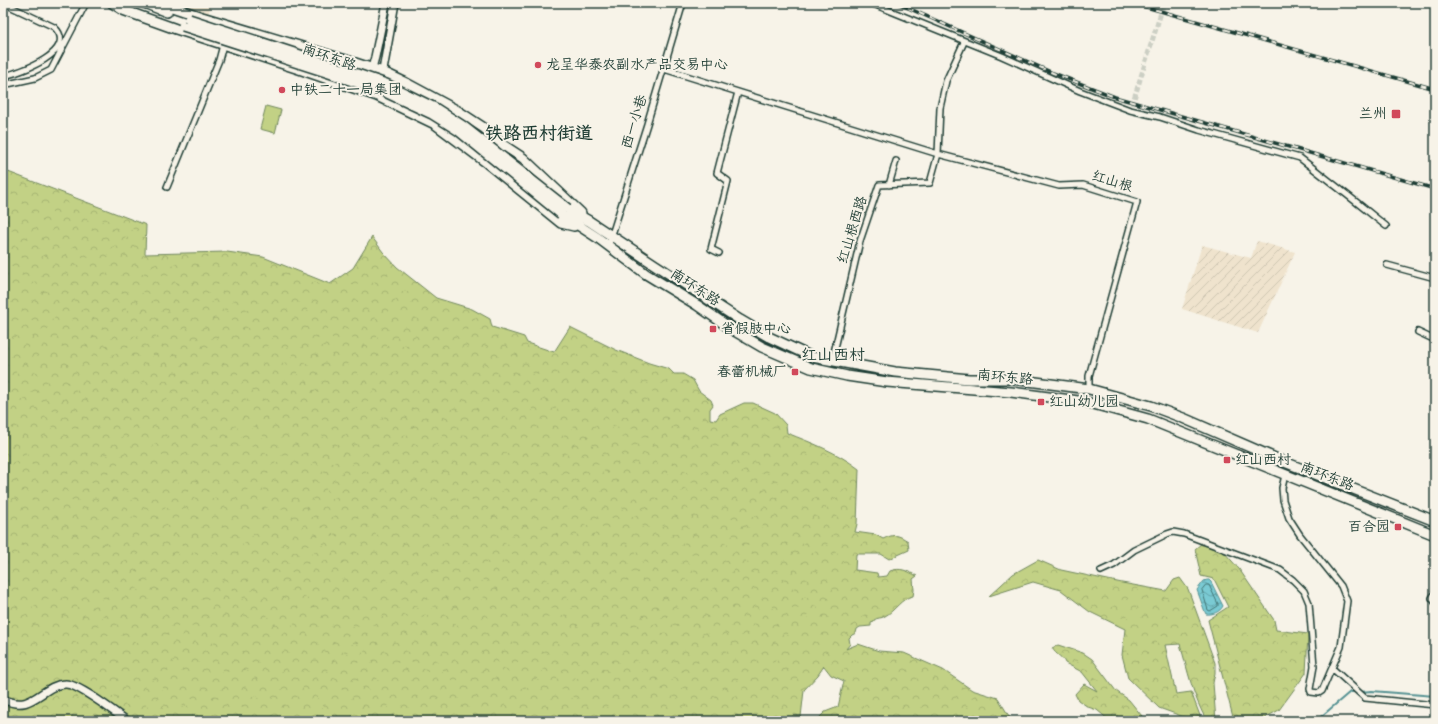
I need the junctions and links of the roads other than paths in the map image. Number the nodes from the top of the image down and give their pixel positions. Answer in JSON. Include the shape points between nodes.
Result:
{"nodes":[{"id":1,"x":3,"y":3,"type":"edge"},
{"id":2,"x":86,"y":3,"type":"edge"},
{"id":3,"x":112,"y":3,"type":"edge"},
{"id":4,"x":118,"y":3,"type":"edge"},
{"id":5,"x":144,"y":3,"type":"edge"},
{"id":6,"x":160,"y":3,"type":"edge"},
{"id":7,"x":386,"y":3,"type":"edge"},
{"id":8,"x":395,"y":3,"type":"edge"},
{"id":9,"x":683,"y":3,"type":"edge"},
{"id":10,"x":871,"y":3,"type":"edge"},
{"id":11,"x":186,"y":22,"type":"junction"},
{"id":12,"x":964,"y":42,"type":"junction"},
{"id":13,"x":224,"y":45,"type":"junction"},
{"id":14,"x":60,"y":47,"type":"junction"},
{"id":15,"x":372,"y":69,"type":"junction"},
{"id":16,"x":664,"y":69,"type":"junction"},
{"id":17,"x":383,"y":72,"type":"junction"},
{"id":18,"x":3,"y":76,"type":"edge"},
{"id":19,"x":3,"y":86,"type":"edge"},
{"id":20,"x":366,"y":92,"type":"junction"},
{"id":21,"x":738,"y":92,"type":"junction"},
{"id":22,"x":377,"y":96,"type":"junction"},
{"id":23,"x":938,"y":154,"type":"junction"},
{"id":24,"x":896,"y":161,"type":"dead end"},
{"id":25,"x":890,"y":185,"type":"junction"},
{"id":26,"x":167,"y":187,"type":"dead end"},
{"id":27,"x":565,"y":212,"type":"junction"},
{"id":28,"x":589,"y":221,"type":"junction"},
{"id":29,"x":1386,"y":226,"type":"dead end"},
{"id":30,"x":582,"y":228,"type":"junction"},
{"id":31,"x":612,"y":237,"type":"junction"},
{"id":32,"x":608,"y":246,"type":"junction"},
{"id":33,"x":719,"y":253,"type":"dead end"},
{"id":34,"x":1387,"y":265,"type":"dead end"},
{"id":35,"x":1435,"y":278,"type":"edge"},
{"id":36,"x":1418,"y":332,"type":"dead end"},
{"id":37,"x":1435,"y":340,"type":"edge"},
{"id":38,"x":832,"y":361,"type":"junction"},
{"id":39,"x":1089,"y":389,"type":"junction"},
{"id":40,"x":1086,"y":402,"type":"junction"},
{"id":41,"x":1285,"y":475,"type":"junction"},
{"id":42,"x":1435,"y":521,"type":"edge"},
{"id":43,"x":1435,"y":535,"type":"edge"},
{"id":44,"x":1101,"y":571,"type":"dead end"},
{"id":45,"x":1435,"y":593,"type":"edge"},
{"id":46,"x":1435,"y":602,"type":"edge"},
{"id":47,"x":1332,"y":668,"type":"junction"},
{"id":48,"x":3,"y":699,"type":"edge"},
{"id":49,"x":1435,"y":705,"type":"edge"},
{"id":50,"x":127,"y":721,"type":"edge"}],
"edges":[{"from":1,"to":14,"type":"street","via":[[54,27],[59,33]]},
{"from":2,"to":14,"type":"street"},
{"from":3,"to":13,"type":"highway","via":[[124,10]]},
{"from":4,"to":11,"type":"highway","name":"南环东路"},
{"from":5,"to":11,"type":"highway","name":"南环东路"},
{"from":6,"to":15,"type":"highway"},
{"from":7,"to":15,"type":"street"},
{"from":8,"to":17,"type":"street"},
{"from":9,"to":16,"type":"street","name":"西一小巷"},
{"from":10,"to":12,"type":"street"},
{"from":11,"to":27,"type":"highway","name":"南环东路","bridge":true,"via":[[378,90],[432,114],[459,131]]},
{"from":12,"to":23,"type":"street","via":[[946,81],[940,108]]},
{"from":12,"to":29,"type":"street","via":[[1080,91],[1199,130],[1300,158]]},
{"from":13,"to":20,"type":"highway"},
{"from":13,"to":26,"type":"street"},
{"from":14,"to":18,"type":"street","via":[[36,64]]},
{"from":14,"to":19,"type":"street","via":[[51,70],[35,78]]},
{"from":15,"to":17,"type":"highway"},
{"from":15,"to":20,"type":"street"},
{"from":16,"to":21,"type":"street"},
{"from":16,"to":31,"type":"street","name":"西一小巷"},
{"from":17,"to":22,"type":"street"},
{"from":17,"to":28,"type":"highway","via":[[452,107],[484,128],[523,158]]},
{"from":20,"to":22,"type":"highway"},
{"from":21,"to":23,"type":"street"},
{"from":21,"to":33,"type":"street","via":[[717,173],[728,181],[711,249]]},
{"from":22,"to":30,"type":"highway","via":[[435,124],[560,223]]},
{"from":23,"to":25,"type":"street","via":[[930,182]]},
{"from":23,"to":39,"type":"street","name":"红山根","via":[[1059,186],[1084,185],[1137,202],[1089,376]]},
{"from":24,"to":25,"type":"street"},
{"from":25,"to":38,"type":"street","name":"红山根西路","via":[[880,185],[860,241]]},
{"from":27,"to":28,"type":"highway","name":"南环东路"},
{"from":27,"to":30,"type":"highway","name":"南环东路"},
{"from":28,"to":31,"type":"highway","name":"南环东路"},
{"from":30,"to":32,"type":"highway","name":"南环东路"},
{"from":31,"to":32,"type":"street","name":"西一小巷"},
{"from":31,"to":38,"type":"highway","name":"南环东路","via":[[769,337],[812,357]]},
{"from":32,"to":40,"type":"highway","name":"南环东路","via":[[646,274],[762,347],[811,368],[887,382]]},
{"from":34,"to":35,"type":"street"},
{"from":36,"to":37,"type":"street"},
{"from":38,"to":39,"type":"highway","name":"南环东路","via":[[894,372],[969,379],[1013,379]]},
{"from":39,"to":40,"type":"highway"},
{"from":39,"to":42,"type":"highway","name":"南环东路","via":[[1176,415],[1282,461]]},
{"from":40,"to":41,"type":"highway","name":"南环东路","via":[[1148,418]]},
{"from":41,"to":43,"type":"highway","name":"南环东路"},
{"from":41,"to":47,"type":"street","via":[[1283,500],[1290,518],[1300,535],[1341,586],[1347,601],[1341,647]]},
{"from":44,"to":47,"type":"street","via":[[1134,550],[1173,532],[1280,570],[1304,591],[1309,603],[1314,666],[1311,692],[1322,691]]},
{"from":45,"to":46,"type":"street","via":[[1432,598]]},
{"from":47,"to":49,"type":"street","via":[[1365,698]]},
{"from":48,"to":50,"type":"street","via":[[12,703],[31,701],[66,683],[86,692]]}]}
